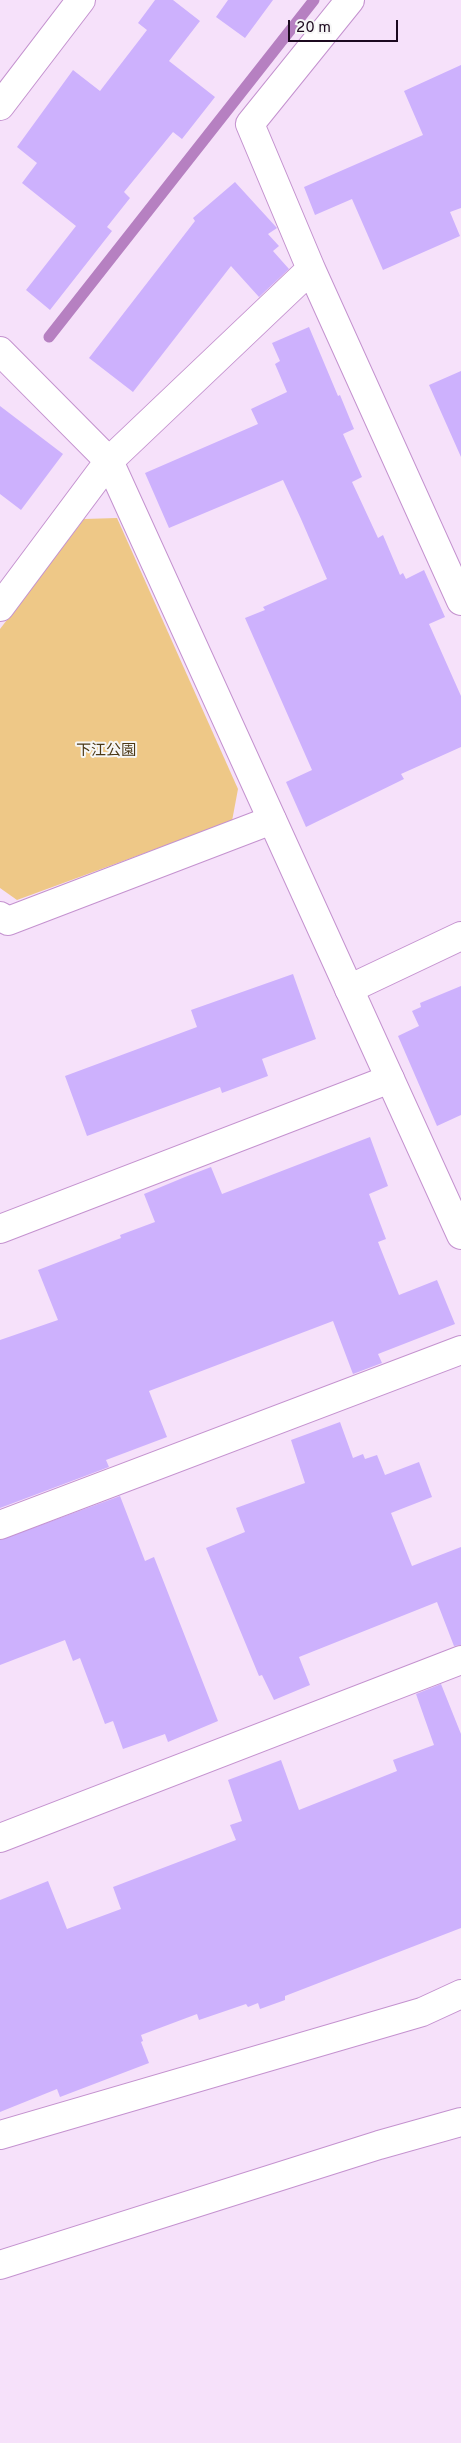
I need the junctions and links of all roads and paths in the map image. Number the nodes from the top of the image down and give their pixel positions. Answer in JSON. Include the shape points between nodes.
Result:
{"nodes":[{"id":1,"x":82,"y":0,"type":"edge"},
{"id":2,"x":350,"y":0,"type":"edge"},
{"id":3,"x":0,"y":106,"type":"edge"},
{"id":4,"x":311,"y":269,"type":"junction"},
{"id":5,"x":0,"y":351,"type":"edge"},
{"id":6,"x":109,"y":461,"type":"junction"},
{"id":7,"x":461,"y":601,"type":"edge"},
{"id":8,"x":0,"y":607,"type":"edge"},
{"id":9,"x":272,"y":820,"type":"junction"},
{"id":10,"x":0,"y":916,"type":"edge"},
{"id":11,"x":461,"y":936,"type":"edge"},
{"id":12,"x":349,"y":989,"type":"junction"},
{"id":13,"x":390,"y":1079,"type":"junction"},
{"id":14,"x":0,"y":1229,"type":"edge"},
{"id":15,"x":461,"y":1235,"type":"edge"},
{"id":16,"x":461,"y":1350,"type":"edge"},
{"id":17,"x":0,"y":1525,"type":"edge"},
{"id":18,"x":461,"y":1660,"type":"edge"},
{"id":19,"x":0,"y":1838,"type":"edge"},
{"id":20,"x":461,"y":1994,"type":"edge"},
{"id":21,"x":461,"y":2122,"type":"edge"},
{"id":22,"x":0,"y":2135,"type":"edge"},
{"id":23,"x":0,"y":2265,"type":"edge"}],
"edges":[{"from":1,"to":3,"type":"street"},
{"from":2,"to":4,"type":"street","via":[[250,124]]},
{"from":4,"to":6,"type":"street"},
{"from":4,"to":7,"type":"street"},
{"from":5,"to":6,"type":"street"},
{"from":6,"to":8,"type":"street"},
{"from":6,"to":9,"type":"street"},
{"from":9,"to":10,"type":"street","via":[[8,921]]},
{"from":9,"to":12,"type":"street"},
{"from":11,"to":12,"type":"street"},
{"from":12,"to":13,"type":"street"},
{"from":13,"to":14,"type":"street"},
{"from":13,"to":15,"type":"street"},
{"from":16,"to":17,"type":"street"},
{"from":18,"to":19,"type":"street"},
{"from":20,"to":22,"type":"street","via":[[422,2012]]},
{"from":21,"to":23,"type":"street"}]}
